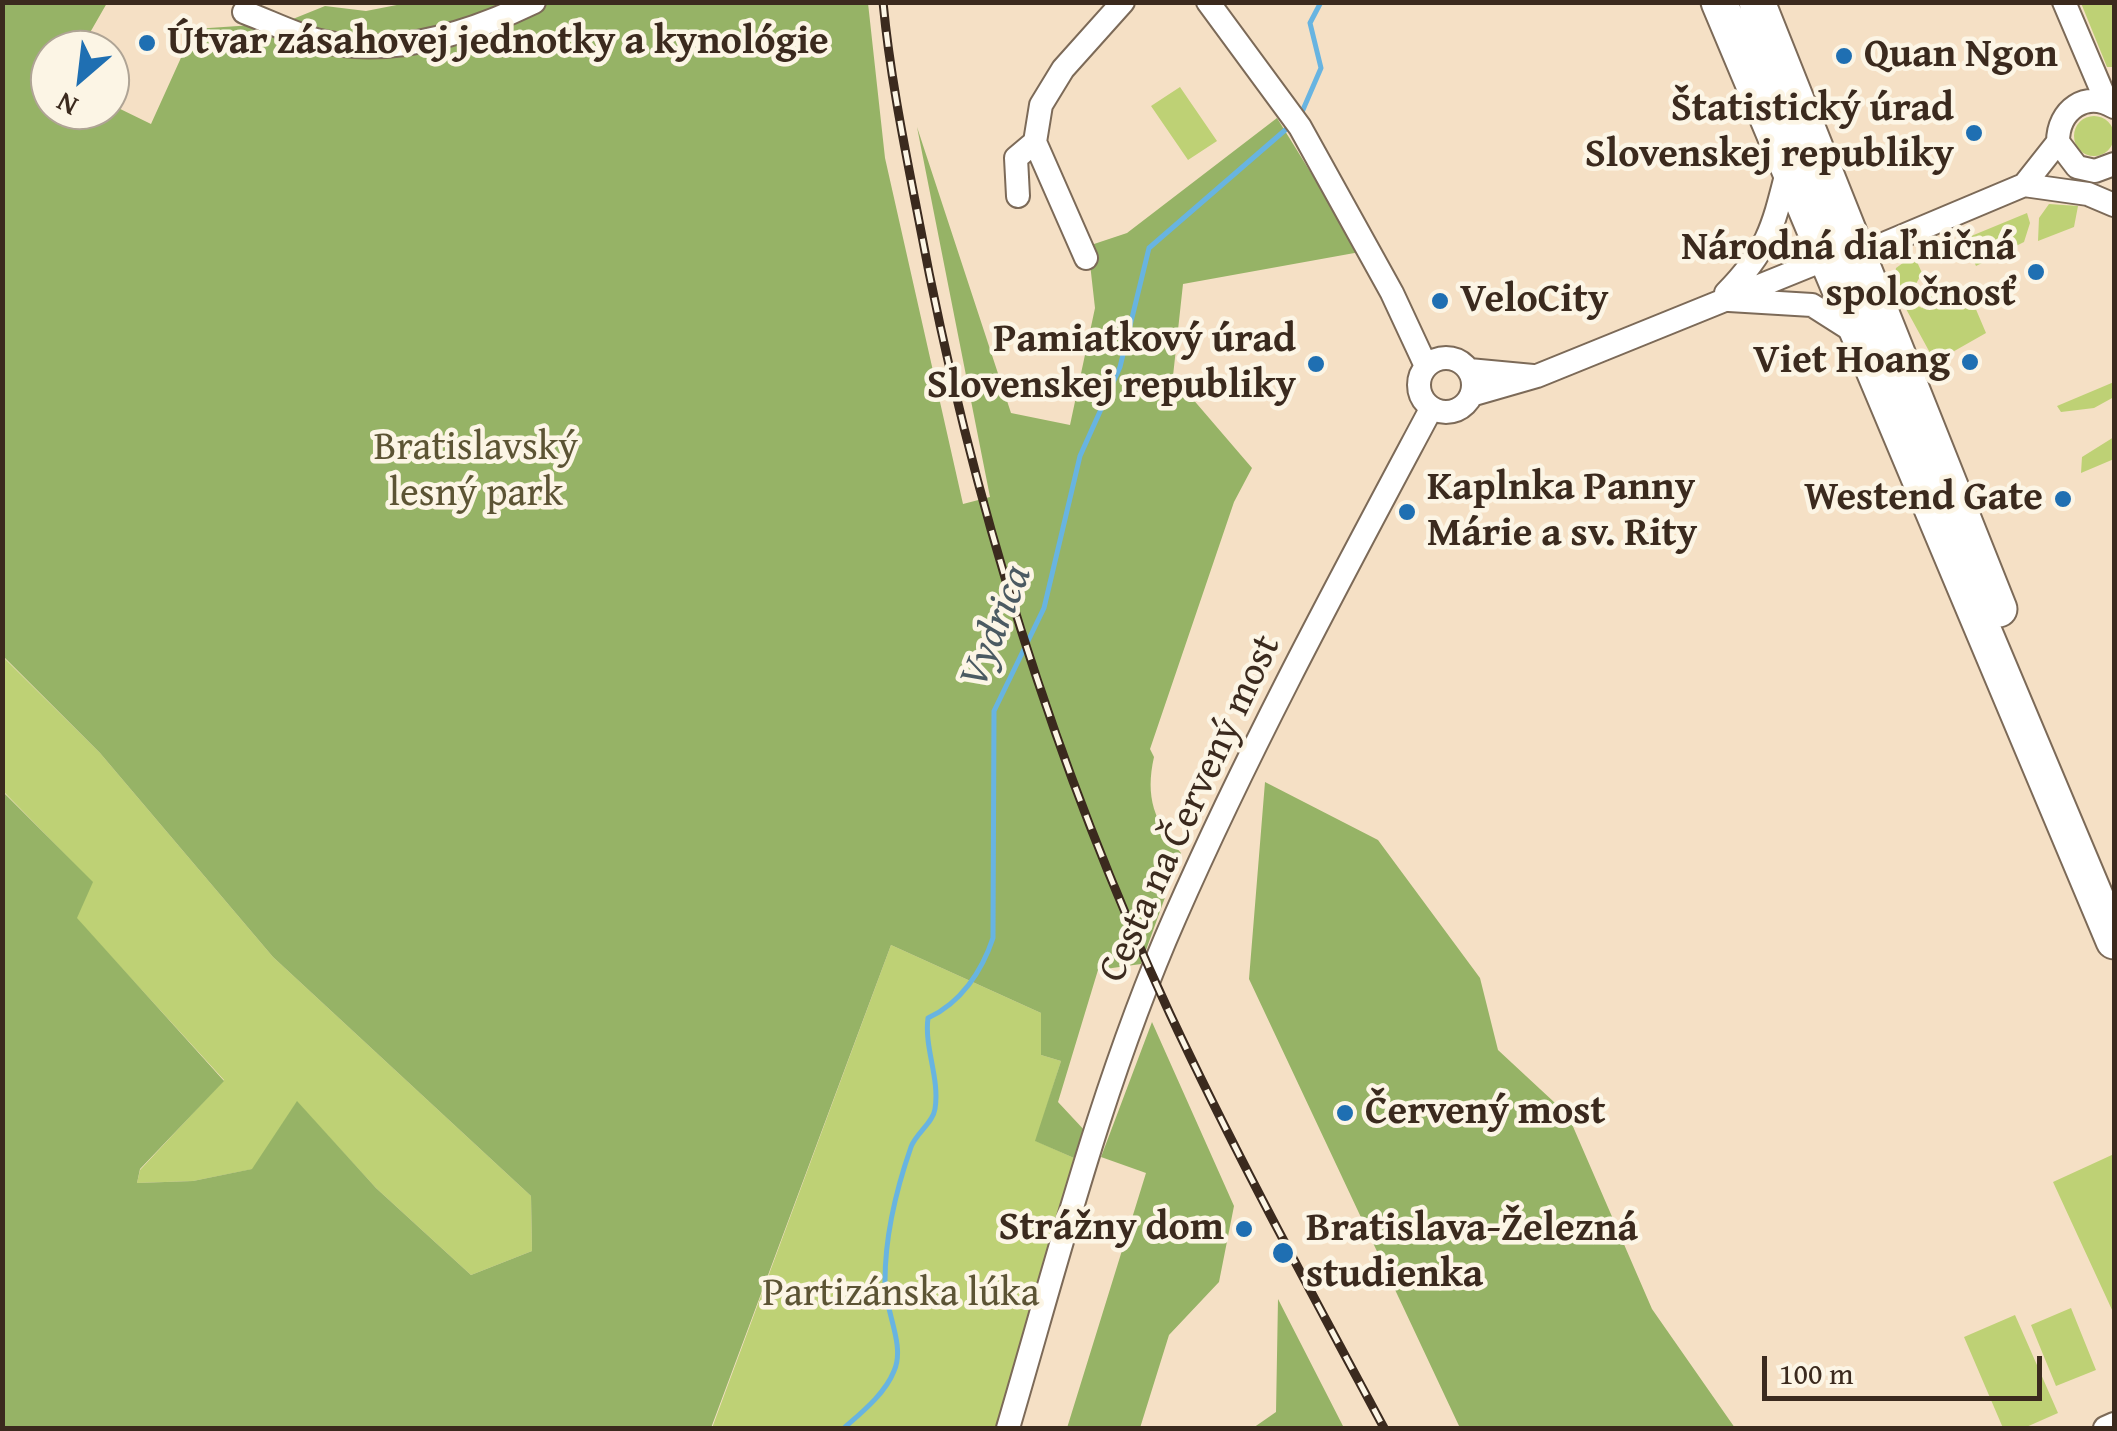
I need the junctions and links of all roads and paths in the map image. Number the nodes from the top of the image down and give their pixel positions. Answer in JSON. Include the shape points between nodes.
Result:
{"nodes":[{"id":1,"x":534,"y":2,"type":"edge"},
{"id":2,"x":1123,"y":2,"type":"edge"},
{"id":3,"x":1208,"y":2,"type":"edge"},
{"id":4,"x":1720,"y":2,"type":"edge"},
{"id":5,"x":1756,"y":2,"type":"edge"},
{"id":6,"x":2064,"y":2,"type":"edge"},
{"id":7,"x":244,"y":12,"type":"dead end"},
{"id":8,"x":2087,"y":60,"type":"junction"},
{"id":9,"x":2079,"y":103,"type":"junction"},
{"id":10,"x":2111,"y":105,"type":"edge"},
{"id":11,"x":1034,"y":142,"type":"junction"},
{"id":12,"x":2058,"y":142,"type":"junction"},
{"id":13,"x":1788,"y":168,"type":"junction"},
{"id":14,"x":2100,"y":171,"type":"edge"},
{"id":15,"x":2027,"y":183,"type":"junction"},
{"id":16,"x":1018,"y":196,"type":"dead end"},
{"id":17,"x":2114,"y":206,"type":"edge"},
{"id":18,"x":1843,"y":257,"type":"junction"},
{"id":19,"x":1086,"y":258,"type":"dead end"},
{"id":20,"x":1720,"y":300,"type":"junction"},
{"id":21,"x":1856,"y":333,"type":"junction"},
{"id":22,"x":1426,"y":366,"type":"junction"},
{"id":23,"x":1468,"y":370,"type":"junction"},
{"id":24,"x":1537,"y":376,"type":"junction"},
{"id":25,"x":1472,"y":396,"type":"junction"},
{"id":26,"x":1431,"y":409,"type":"junction"},
{"id":27,"x":2114,"y":882,"type":"edge"},
{"id":28,"x":2114,"y":941,"type":"edge"},
{"id":29,"x":2114,"y":1424,"type":"edge"},
{"id":30,"x":1008,"y":1428,"type":"edge"},
{"id":31,"x":2105,"y":1428,"type":"edge"}],
"edges":[{"from":1,"to":7,"type":"street","via":[[413,44],[317,40]]},
{"from":2,"to":11,"type":"street","via":[[1063,69],[1041,105]]},
{"from":3,"to":22,"type":"street","via":[[1300,127]]},
{"from":4,"to":13,"type":"main road"},
{"from":5,"to":18,"type":"main road"},
{"from":6,"to":8,"type":"street"},
{"from":8,"to":9,"type":"street"},
{"from":8,"to":10,"type":"street"},
{"from":9,"to":10,"type":"street"},
{"from":9,"to":12,"type":"street","via":[[2062,119]]},
{"from":11,"to":16,"type":"street","via":[[1016,158]]},
{"from":11,"to":19,"type":"street"},
{"from":12,"to":14,"type":"street"},
{"from":12,"to":15,"type":"street"},
{"from":13,"to":18,"type":"main road"},
{"from":13,"to":20,"type":"street","via":[[1758,260]]},
{"from":14,"to":15,"type":"street"},
{"from":15,"to":17,"type":"street"},
{"from":15,"to":18,"type":"street"},
{"from":18,"to":20,"type":"street"},
{"from":18,"to":21,"type":"main road"},
{"from":18,"to":27,"type":"main road"},
{"from":20,"to":21,"type":"street","via":[[1812,305]]},
{"from":20,"to":24,"type":"street"},
{"from":21,"to":28,"type":"main road"},
{"from":22,"to":23,"type":"street","via":[[1448,358]]},
{"from":22,"to":26,"type":"street","via":[[1418,390]]},
{"from":23,"to":24,"type":"street"},
{"from":23,"to":25,"type":"street"},
{"from":24,"to":25,"type":"street"},
{"from":25,"to":26,"type":"street","via":[[1452,412]]},
{"from":26,"to":30,"type":"street","name":"Cesta na Červený most","via":[[1174,918],[1080,1182]]},
{"from":29,"to":31,"type":"street"}]}
